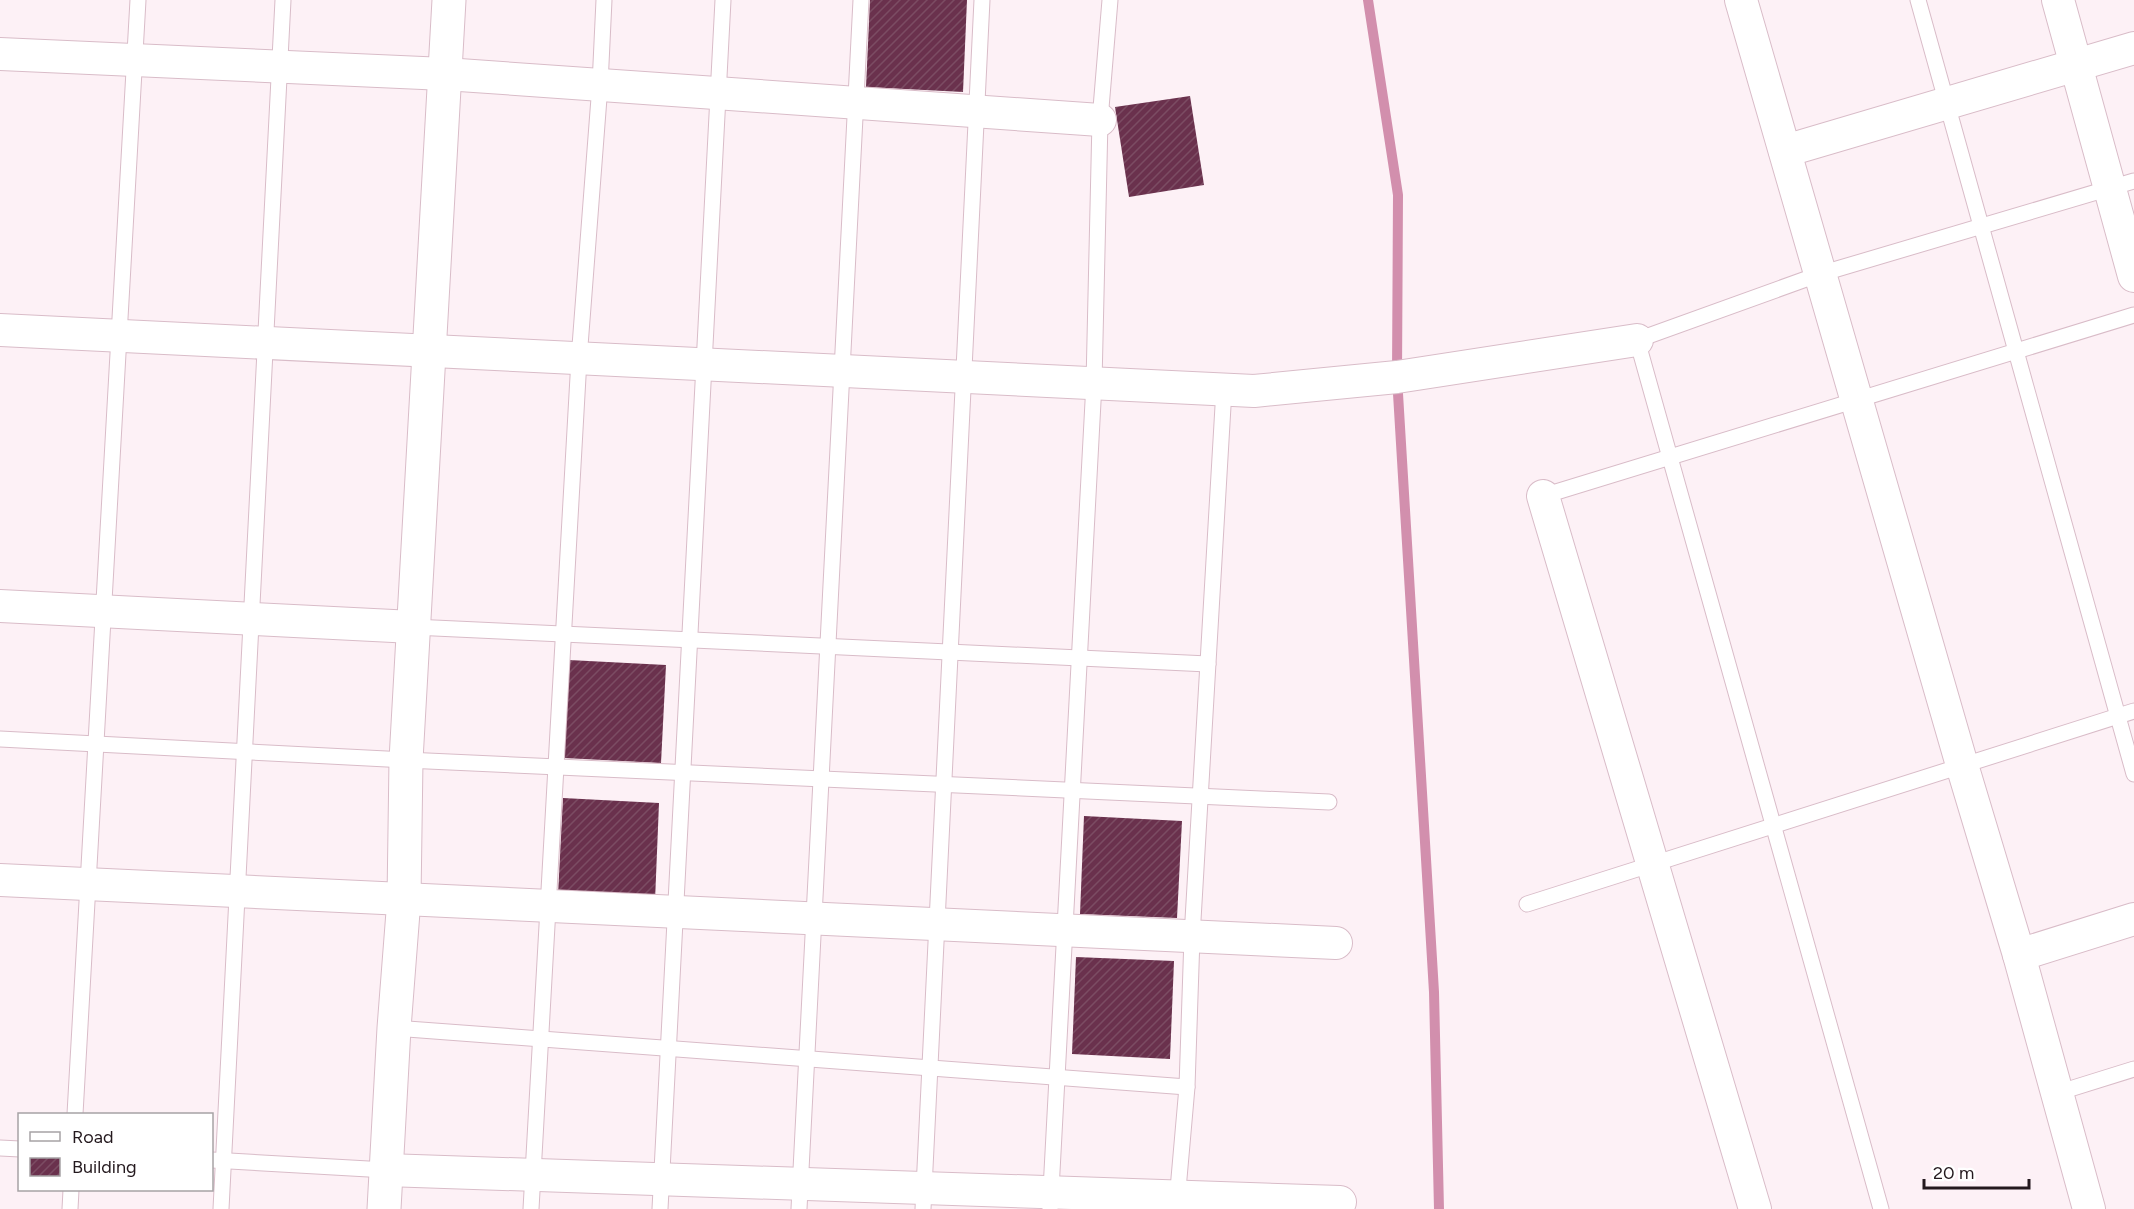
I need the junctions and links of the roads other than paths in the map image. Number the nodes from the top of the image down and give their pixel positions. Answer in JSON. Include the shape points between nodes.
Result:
{"nodes":[{"id":1,"x":138,"y":0,"type":"edge"},
{"id":2,"x":283,"y":0,"type":"edge"},
{"id":3,"x":449,"y":0,"type":"edge"},
{"id":4,"x":604,"y":0,"type":"edge"},
{"id":5,"x":723,"y":0,"type":"edge"},
{"id":6,"x":861,"y":0,"type":"edge"},
{"id":7,"x":982,"y":0,"type":"edge"},
{"id":8,"x":1110,"y":0,"type":"edge"},
{"id":9,"x":1741,"y":0,"type":"edge"},
{"id":10,"x":1918,"y":0,"type":"edge"},
{"id":11,"x":2058,"y":0,"type":"edge"},
{"id":12,"x":2134,"y":48,"type":"edge"},
{"id":13,"x":0,"y":54,"type":"edge"},
{"id":14,"x":135,"y":60,"type":"junction"},
{"id":15,"x":2076,"y":65,"type":"junction"},
{"id":16,"x":280,"y":66,"type":"junction"},
{"id":17,"x":445,"y":74,"type":"junction"},
{"id":18,"x":600,"y":85,"type":"junction"},
{"id":19,"x":718,"y":93,"type":"junction"},
{"id":20,"x":855,"y":103,"type":"junction"},
{"id":21,"x":1947,"y":103,"type":"junction"},
{"id":22,"x":977,"y":111,"type":"junction"},
{"id":23,"x":1100,"y":120,"type":"junction"},
{"id":24,"x":1785,"y":151,"type":"junction"},
{"id":25,"x":2122,"y":185,"type":"edge"},
{"id":26,"x":1981,"y":227,"type":"junction"},
{"id":27,"x":1820,"y":274,"type":"junction"},
{"id":28,"x":2134,"y":276,"type":"edge"},
{"id":29,"x":2134,"y":315,"type":"edge"},
{"id":30,"x":0,"y":330,"type":"edge"},
{"id":31,"x":119,"y":336,"type":"junction"},
{"id":32,"x":1637,"y":340,"type":"junction"},
{"id":33,"x":266,"y":343,"type":"junction"},
{"id":34,"x":430,"y":351,"type":"junction"},
{"id":35,"x":2015,"y":351,"type":"junction"},
{"id":36,"x":579,"y":358,"type":"junction"},
{"id":37,"x":704,"y":364,"type":"junction"},
{"id":38,"x":841,"y":370,"type":"junction"},
{"id":39,"x":965,"y":376,"type":"junction"},
{"id":40,"x":1094,"y":383,"type":"junction"},
{"id":41,"x":1224,"y":389,"type":"junction"},
{"id":42,"x":1856,"y":399,"type":"junction"},
{"id":43,"x":1670,"y":457,"type":"junction"},
{"id":44,"x":1543,"y":496,"type":"joint"},
{"id":45,"x":0,"y":606,"type":"edge"},
{"id":46,"x":103,"y":611,"type":"junction"},
{"id":47,"x":252,"y":619,"type":"junction"},
{"id":48,"x":413,"y":627,"type":"junction"},
{"id":49,"x":563,"y":633,"type":"junction"},
{"id":50,"x":690,"y":639,"type":"junction"},
{"id":51,"x":827,"y":646,"type":"junction"},
{"id":52,"x":951,"y":652,"type":"junction"},
{"id":53,"x":1079,"y":658,"type":"junction"},
{"id":54,"x":1208,"y":664,"type":"junction"},
{"id":55,"x":2134,"y":711,"type":"edge"},
{"id":56,"x":2118,"y":716,"type":"junction"},
{"id":57,"x":0,"y":739,"type":"edge"},
{"id":58,"x":96,"y":744,"type":"junction"},
{"id":59,"x":244,"y":752,"type":"junction"},
{"id":60,"x":406,"y":760,"type":"junction"},
{"id":61,"x":1962,"y":765,"type":"junction"},
{"id":62,"x":556,"y":767,"type":"junction"},
{"id":63,"x":683,"y":773,"type":"junction"},
{"id":64,"x":2134,"y":774,"type":"edge"},
{"id":65,"x":820,"y":779,"type":"junction"},
{"id":66,"x":944,"y":784,"type":"junction"},
{"id":67,"x":1072,"y":790,"type":"junction"},
{"id":68,"x":1200,"y":796,"type":"junction"},
{"id":69,"x":1329,"y":802,"type":"dead end"},
{"id":70,"x":1773,"y":825,"type":"junction"},
{"id":71,"x":1653,"y":864,"type":"junction"},
{"id":72,"x":0,"y":880,"type":"edge"},
{"id":73,"x":88,"y":884,"type":"junction"},
{"id":74,"x":238,"y":891,"type":"junction"},
{"id":75,"x":404,"y":899,"type":"junction"},
{"id":76,"x":1527,"y":904,"type":"dead end"},
{"id":77,"x":548,"y":906,"type":"junction"},
{"id":78,"x":676,"y":912,"type":"junction"},
{"id":79,"x":814,"y":918,"type":"junction"},
{"id":80,"x":2134,"y":919,"type":"edge"},
{"id":81,"x":937,"y":924,"type":"junction"},
{"id":82,"x":1065,"y":930,"type":"junction"},
{"id":83,"x":1192,"y":937,"type":"junction"},
{"id":84,"x":1336,"y":943,"type":"dead end"},
{"id":85,"x":2019,"y":955,"type":"junction"},
{"id":86,"x":394,"y":1028,"type":"junction"},
{"id":87,"x":540,"y":1040,"type":"junction"},
{"id":88,"x":669,"y":1049,"type":"junction"},
{"id":89,"x":807,"y":1059,"type":"junction"},
{"id":90,"x":930,"y":1068,"type":"junction"},
{"id":91,"x":2134,"y":1069,"type":"edge"},
{"id":92,"x":1056,"y":1077,"type":"junction"},
{"id":93,"x":1187,"y":1087,"type":"junction"},
{"id":94,"x":2057,"y":1093,"type":"junction"},
{"id":95,"x":75,"y":1113,"type":"edge"},
{"id":96,"x":0,"y":1148,"type":"edge"},
{"id":97,"x":18,"y":1149,"type":"edge"},
{"id":98,"x":218,"y":1161,"type":"edge"},
{"id":99,"x":386,"y":1170,"type":"junction"},
{"id":100,"x":532,"y":1175,"type":"junction"},
{"id":101,"x":71,"y":1191,"type":"edge"},
{"id":102,"x":661,"y":1194,"type":"edge"},
{"id":103,"x":800,"y":1196,"type":"edge"},
{"id":104,"x":923,"y":1198,"type":"edge"},
{"id":105,"x":1050,"y":1200,"type":"edge"},
{"id":106,"x":1177,"y":1202,"type":"edge"},
{"id":107,"x":1340,"y":1202,"type":"dead end"},
{"id":108,"x":69,"y":1209,"type":"edge"},
{"id":109,"x":221,"y":1209,"type":"edge"},
{"id":110,"x":384,"y":1209,"type":"edge"},
{"id":111,"x":531,"y":1209,"type":"edge"},
{"id":112,"x":1755,"y":1209,"type":"edge"},
{"id":113,"x":1881,"y":1209,"type":"edge"},
{"id":114,"x":2089,"y":1209,"type":"edge"}],
"edges":[{"from":1,"to":14,"type":"lane"},
{"from":2,"to":16,"type":"lane"},
{"from":3,"to":17,"type":"street"},
{"from":4,"to":18,"type":"lane"},
{"from":5,"to":19,"type":"lane"},
{"from":6,"to":20,"type":"lane"},
{"from":7,"to":22,"type":"lane"},
{"from":8,"to":23,"type":"lane"},
{"from":9,"to":24,"type":"street"},
{"from":10,"to":21,"type":"lane"},
{"from":11,"to":15,"type":"street"},
{"from":12,"to":15,"type":"street"},
{"from":13,"to":14,"type":"street"},
{"from":14,"to":16,"type":"street"},
{"from":14,"to":31,"type":"lane"},
{"from":15,"to":21,"type":"street"},
{"from":15,"to":25,"type":"street"},
{"from":16,"to":17,"type":"street"},
{"from":16,"to":33,"type":"lane"},
{"from":17,"to":18,"type":"street"},
{"from":17,"to":34,"type":"street"},
{"from":18,"to":19,"type":"street"},
{"from":18,"to":36,"type":"lane"},
{"from":19,"to":20,"type":"street"},
{"from":19,"to":37,"type":"lane"},
{"from":20,"to":22,"type":"street"},
{"from":20,"to":38,"type":"lane"},
{"from":21,"to":24,"type":"street"},
{"from":21,"to":26,"type":"lane"},
{"from":22,"to":23,"type":"street"},
{"from":22,"to":39,"type":"lane"},
{"from":23,"to":40,"type":"lane"},
{"from":24,"to":27,"type":"street"},
{"from":25,"to":26,"type":"lane"},
{"from":25,"to":28,"type":"street"},
{"from":26,"to":27,"type":"lane"},
{"from":26,"to":35,"type":"lane"},
{"from":27,"to":32,"type":"lane"},
{"from":27,"to":42,"type":"street"},
{"from":29,"to":35,"type":"lane"},
{"from":30,"to":31,"type":"street"},
{"from":31,"to":33,"type":"street"},
{"from":31,"to":46,"type":"lane"},
{"from":32,"to":41,"type":"street","via":[[1397,377],[1254,391]]},
{"from":32,"to":43,"type":"lane"},
{"from":33,"to":34,"type":"street"},
{"from":33,"to":47,"type":"lane"},
{"from":34,"to":36,"type":"street"},
{"from":34,"to":48,"type":"street"},
{"from":35,"to":42,"type":"lane"},
{"from":35,"to":56,"type":"lane"},
{"from":36,"to":37,"type":"street"},
{"from":36,"to":49,"type":"lane"},
{"from":37,"to":38,"type":"street"},
{"from":37,"to":50,"type":"lane"},
{"from":38,"to":39,"type":"street"},
{"from":38,"to":51,"type":"lane"},
{"from":39,"to":40,"type":"street"},
{"from":39,"to":52,"type":"lane"},
{"from":40,"to":41,"type":"street"},
{"from":40,"to":53,"type":"lane"},
{"from":41,"to":54,"type":"lane"},
{"from":42,"to":43,"type":"lane"},
{"from":42,"to":61,"type":"street"},
{"from":43,"to":44,"type":"lane"},
{"from":43,"to":70,"type":"lane"},
{"from":44,"to":71,"type":"street"},
{"from":45,"to":46,"type":"street"},
{"from":46,"to":47,"type":"street"},
{"from":46,"to":58,"type":"lane"},
{"from":47,"to":48,"type":"street"},
{"from":47,"to":59,"type":"lane"},
{"from":48,"to":49,"type":"lane"},
{"from":48,"to":60,"type":"street"},
{"from":49,"to":50,"type":"lane"},
{"from":49,"to":62,"type":"lane"},
{"from":50,"to":51,"type":"lane"},
{"from":50,"to":63,"type":"lane"},
{"from":51,"to":52,"type":"lane"},
{"from":51,"to":65,"type":"lane"},
{"from":52,"to":53,"type":"lane"},
{"from":52,"to":66,"type":"lane"},
{"from":53,"to":54,"type":"lane"},
{"from":53,"to":67,"type":"lane"},
{"from":54,"to":68,"type":"lane"},
{"from":55,"to":56,"type":"lane"},
{"from":56,"to":61,"type":"lane"},
{"from":56,"to":64,"type":"lane"},
{"from":57,"to":58,"type":"lane"},
{"from":58,"to":59,"type":"lane"},
{"from":58,"to":73,"type":"lane"},
{"from":59,"to":60,"type":"lane"},
{"from":59,"to":74,"type":"lane"},
{"from":60,"to":62,"type":"lane"},
{"from":60,"to":75,"type":"street"},
{"from":61,"to":70,"type":"lane"},
{"from":61,"to":85,"type":"street"},
{"from":62,"to":63,"type":"lane"},
{"from":62,"to":77,"type":"lane"},
{"from":63,"to":65,"type":"lane"},
{"from":63,"to":78,"type":"lane"},
{"from":65,"to":66,"type":"lane"},
{"from":65,"to":79,"type":"lane"},
{"from":66,"to":67,"type":"lane"},
{"from":66,"to":81,"type":"lane"},
{"from":67,"to":68,"type":"lane"},
{"from":67,"to":82,"type":"lane"},
{"from":68,"to":69,"type":"lane"},
{"from":68,"to":83,"type":"lane"},
{"from":70,"to":71,"type":"lane"},
{"from":70,"to":113,"type":"lane"},
{"from":71,"to":76,"type":"lane"},
{"from":71,"to":112,"type":"street"},
{"from":72,"to":73,"type":"street"},
{"from":73,"to":74,"type":"street"},
{"from":73,"to":95,"type":"lane"},
{"from":74,"to":75,"type":"street"},
{"from":74,"to":98,"type":"lane"},
{"from":75,"to":77,"type":"street"},
{"from":75,"to":86,"type":"street"},
{"from":77,"to":78,"type":"street"},
{"from":77,"to":87,"type":"lane"},
{"from":78,"to":79,"type":"street"},
{"from":78,"to":88,"type":"lane"},
{"from":79,"to":81,"type":"street"},
{"from":79,"to":89,"type":"lane"},
{"from":80,"to":85,"type":"street"},
{"from":81,"to":82,"type":"street"},
{"from":81,"to":90,"type":"lane"},
{"from":82,"to":83,"type":"street"},
{"from":82,"to":92,"type":"lane"},
{"from":83,"to":84,"type":"street"},
{"from":83,"to":93,"type":"lane"},
{"from":85,"to":94,"type":"street"},
{"from":86,"to":87,"type":"lane"},
{"from":86,"to":99,"type":"street"},
{"from":87,"to":88,"type":"lane"},
{"from":87,"to":100,"type":"lane"},
{"from":88,"to":89,"type":"lane"},
{"from":88,"to":102,"type":"lane"},
{"from":89,"to":90,"type":"lane"},
{"from":89,"to":103,"type":"lane"},
{"from":90,"to":92,"type":"lane"},
{"from":90,"to":104,"type":"lane"},
{"from":91,"to":94,"type":"lane"},
{"from":92,"to":93,"type":"lane"},
{"from":92,"to":105,"type":"lane"},
{"from":93,"to":106,"type":"lane"},
{"from":94,"to":114,"type":"street"},
{"from":96,"to":97,"type":"lane"},
{"from":98,"to":99,"type":"lane"},
{"from":98,"to":109,"type":"lane"},
{"from":99,"to":100,"type":"street"},
{"from":99,"to":110,"type":"street"},
{"from":100,"to":102,"type":"street"},
{"from":100,"to":111,"type":"lane"},
{"from":101,"to":108,"type":"lane"},
{"from":102,"to":103,"type":"street"},
{"from":103,"to":104,"type":"street"},
{"from":104,"to":105,"type":"street"},
{"from":105,"to":106,"type":"street"},
{"from":106,"to":107,"type":"street"}]}
